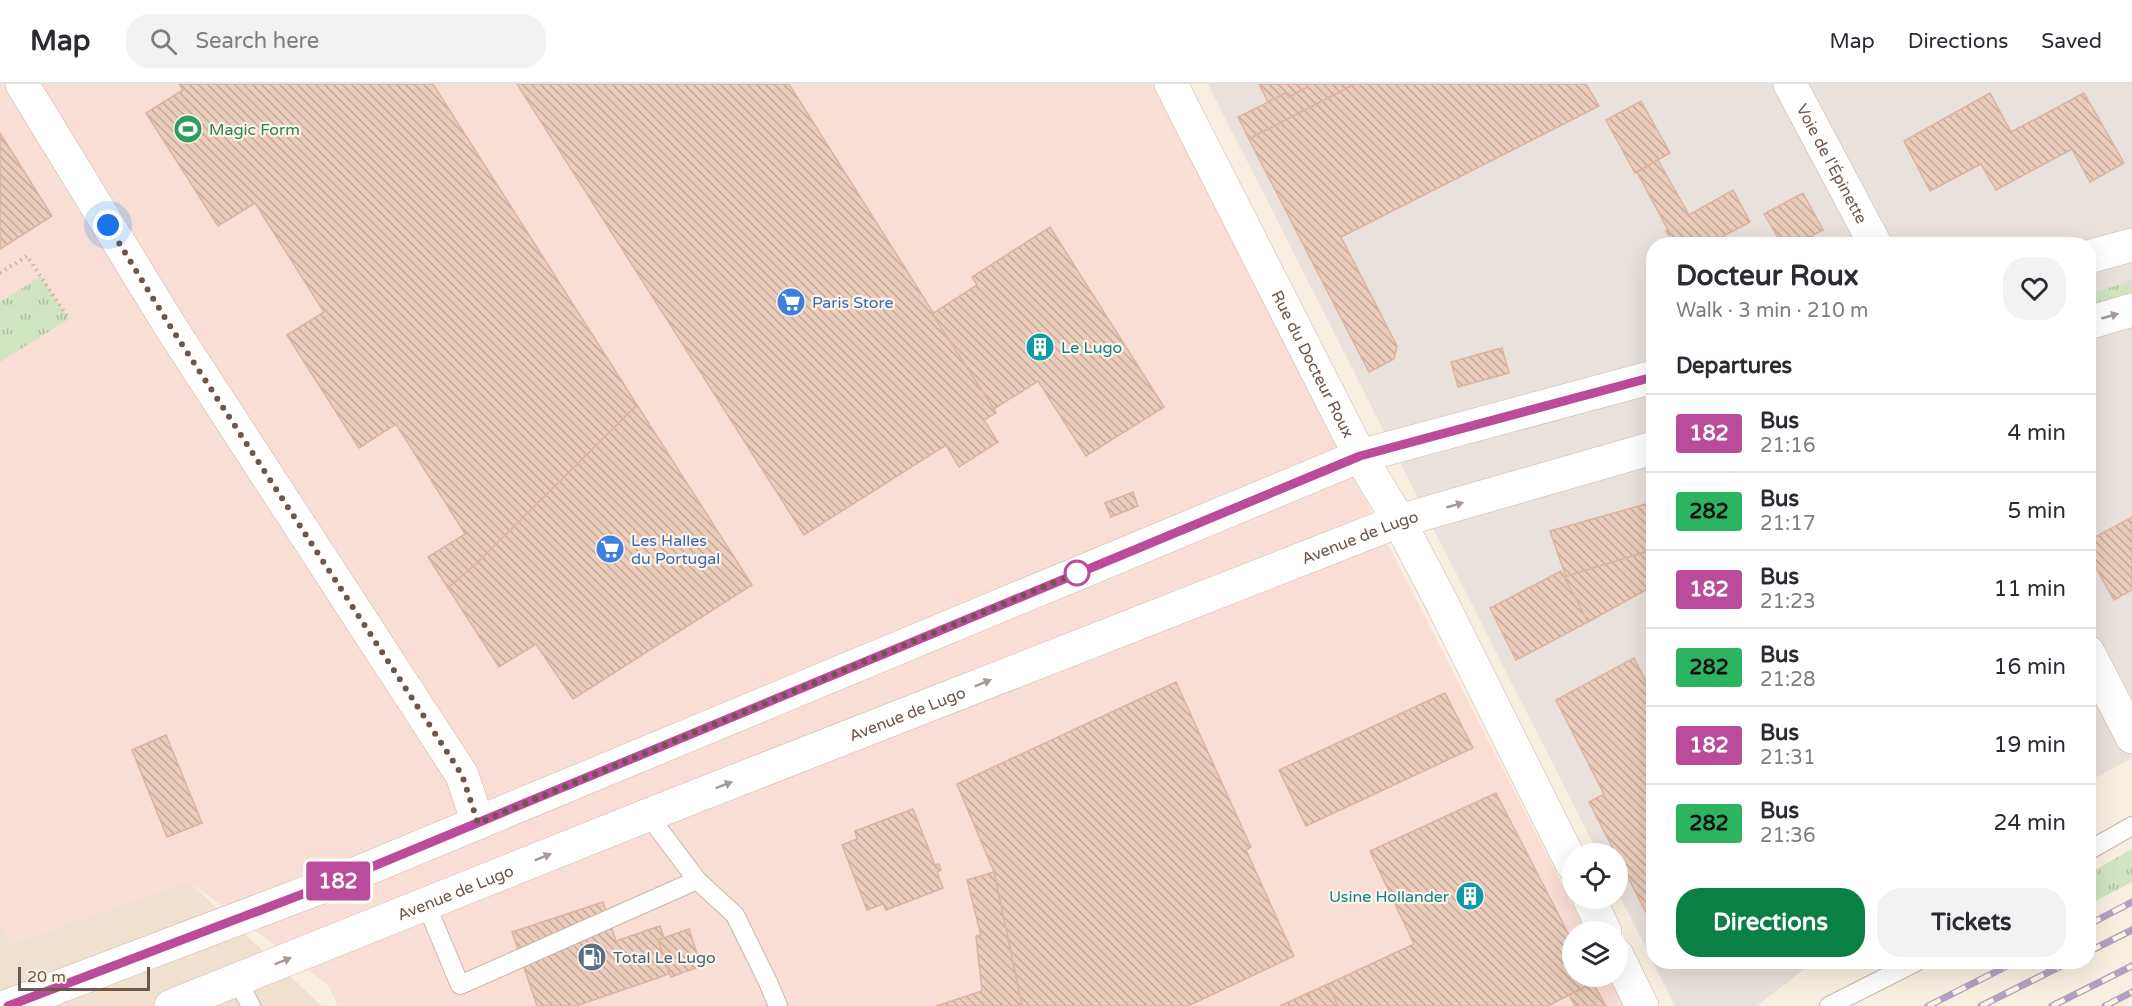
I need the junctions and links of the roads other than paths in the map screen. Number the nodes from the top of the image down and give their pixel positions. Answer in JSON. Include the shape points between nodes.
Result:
{"nodes":[{"id":1,"x":22,"y":84,"type":"edge"},
{"id":2,"x":1171,"y":84,"type":"edge"},
{"id":3,"x":1790,"y":84,"type":"edge"},
{"id":4,"x":1871,"y":237,"type":"edge"},
{"id":5,"x":2132,"y":245,"type":"edge"},
{"id":6,"x":2096,"y":255,"type":"edge"},
{"id":7,"x":2132,"y":310,"type":"edge"},
{"id":8,"x":2096,"y":321,"type":"edge"},
{"id":9,"x":1646,"y":379,"type":"edge"},
{"id":10,"x":1646,"y":450,"type":"edge"},
{"id":11,"x":1360,"y":456,"type":"junction"},
{"id":12,"x":1399,"y":521,"type":"junction"},
{"id":13,"x":2096,"y":667,"type":"edge"},
{"id":14,"x":2130,"y":730,"type":"edge"},
{"id":15,"x":648,"y":815,"type":"junction"},
{"id":16,"x":478,"y":823,"type":"junction"},
{"id":17,"x":2132,"y":826,"type":"edge"},
{"id":18,"x":1562,"y":844,"type":"edge"},
{"id":19,"x":2096,"y":846,"type":"edge"},
{"id":20,"x":698,"y":880,"type":"junction"},
{"id":21,"x":426,"y":904,"type":"junction"},
{"id":22,"x":1902,"y":969,"type":"edge"},
{"id":23,"x":1628,"y":977,"type":"edge"},
{"id":24,"x":244,"y":993,"type":"edge"},
{"id":25,"x":8,"y":1006,"type":"edge"},
{"id":26,"x":171,"y":1006,"type":"edge"},
{"id":27,"x":778,"y":1006,"type":"edge"},
{"id":28,"x":1642,"y":1006,"type":"edge"},
{"id":29,"x":1829,"y":1006,"type":"edge"}],
"edges":[{"from":1,"to":16,"type":"main road","via":[[170,326],[462,775]]},
{"from":2,"to":11,"type":"main road","name":"Rue du Docteur Roux"},
{"from":3,"to":4,"type":"main road","name":"Voie de l'Épinette"},
{"from":5,"to":6,"type":"main road"},
{"from":8,"to":7,"type":"main road","one_way":true},
{"from":9,"to":11,"type":"main road"},
{"from":12,"to":10,"type":"main road","name":"Avenue de Lugo","one_way":true},
{"from":11,"to":12,"type":"main road","name":"Rue du Docteur Roux"},
{"from":11,"to":16,"type":"main road"},
{"from":15,"to":12,"type":"main road","name":"Avenue de Lugo","one_way":true},
{"from":12,"to":18,"type":"main road","name":"Rue du Docteur Roux"},
{"from":13,"to":14,"type":"main road"},
{"from":15,"to":20,"type":"lane"},
{"from":21,"to":15,"type":"main road","name":"Avenue de Lugo","one_way":true},
{"from":16,"to":25,"type":"main road"},
{"from":17,"to":19,"type":"lane"},
{"from":20,"to":21,"type":"lane","via":[[460,985]]},
{"from":20,"to":27,"type":"lane","via":[[735,915]]},
{"from":24,"to":21,"type":"main road","name":"Avenue de Lugo","one_way":true},
{"from":22,"to":29,"type":"lane"},
{"from":23,"to":28,"type":"main road"},
{"from":24,"to":26,"type":"main road","name":"Avenue de Lugo"}]}
